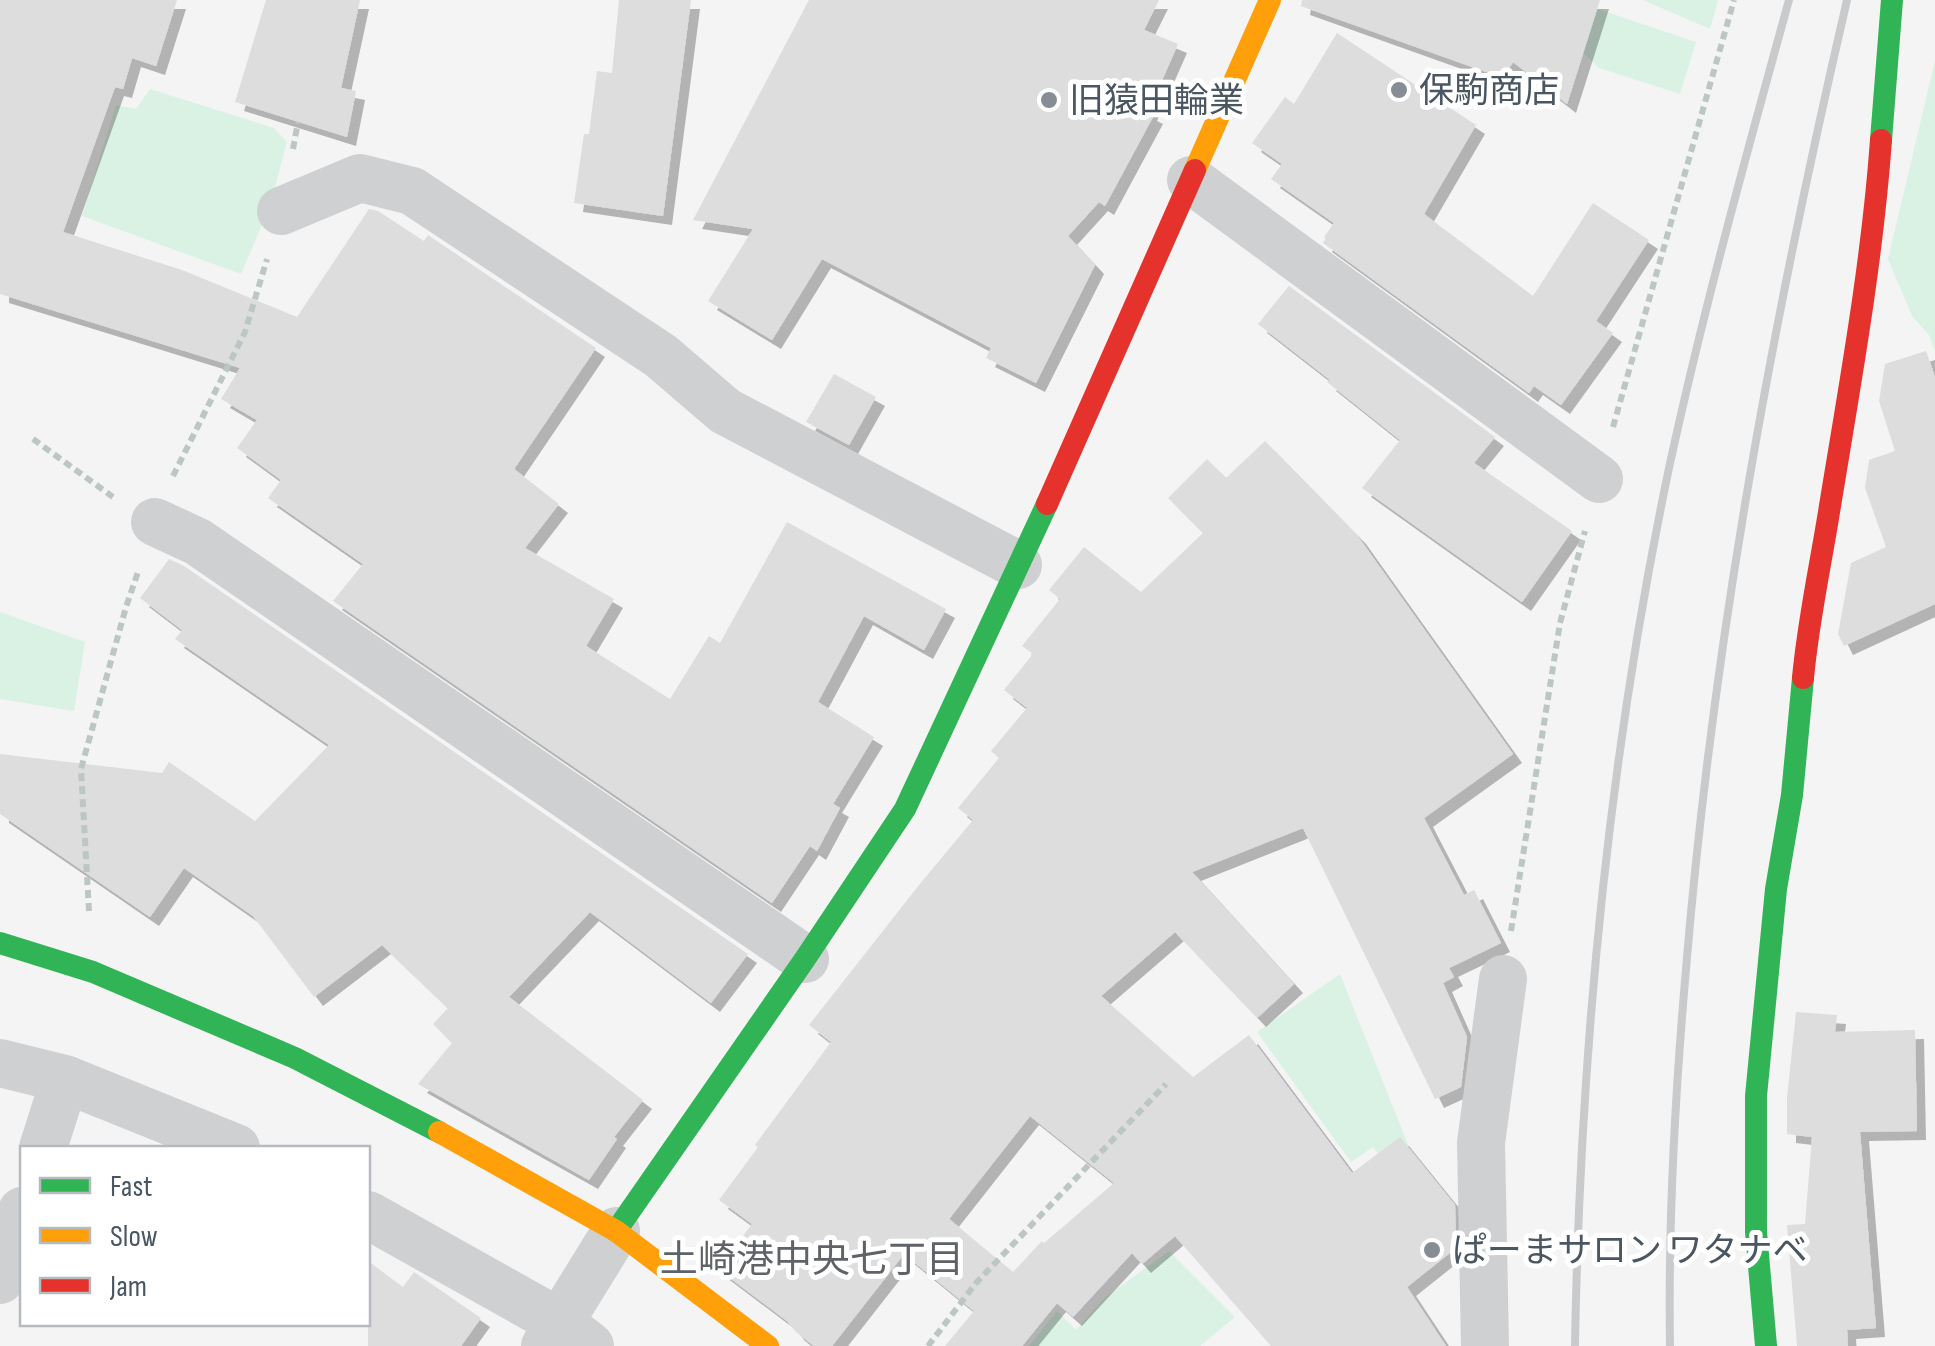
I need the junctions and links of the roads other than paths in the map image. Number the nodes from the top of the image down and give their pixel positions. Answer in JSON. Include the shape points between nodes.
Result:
{"nodes":[{"id":1,"x":1270,"y":0,"type":"edge"},
{"id":2,"x":1892,"y":0,"type":"edge"},
{"id":3,"x":1192,"y":180,"type":"junction"},
{"id":4,"x":281,"y":212,"type":"dead end"},
{"id":5,"x":1599,"y":480,"type":"dead end"},
{"id":6,"x":155,"y":522,"type":"road end"},
{"id":7,"x":1018,"y":564,"type":"junction"},
{"id":8,"x":0,"y":943,"type":"edge"},
{"id":9,"x":805,"y":959,"type":"junction"},
{"id":10,"x":1503,"y":979,"type":"dead end"},
{"id":11,"x":0,"y":1063,"type":"edge"},
{"id":12,"x":65,"y":1079,"type":"junction"},
{"id":13,"x":44,"y":1146,"type":"edge"},
{"id":14,"x":231,"y":1146,"type":"edge"},
{"id":15,"x":370,"y":1215,"type":"edge"},
{"id":16,"x":20,"y":1217,"type":"edge"},
{"id":17,"x":616,"y":1231,"type":"junction"},
{"id":18,"x":0,"y":1280,"type":"edge"},
{"id":19,"x":565,"y":1338,"type":"edge"},
{"id":20,"x":768,"y":1346,"type":"edge"},
{"id":21,"x":1484,"y":1346,"type":"edge"},
{"id":22,"x":1766,"y":1346,"type":"edge"}],
"edges":[{"from":1,"to":3,"type":"street"},
{"from":2,"to":22,"type":"street","via":[[1880,170],[1808,622],[1756,1096],[1756,1232]]},
{"from":3,"to":5,"type":"street"},
{"from":3,"to":7,"type":"street"},
{"from":4,"to":7,"type":"street","via":[[360,178],[412,191],[661,356],[725,410]]},
{"from":6,"to":9,"type":"street","via":[[198,542]]},
{"from":7,"to":9,"type":"street","via":[[905,809]]},
{"from":8,"to":17,"type":"street","via":[[94,972],[296,1058]]},
{"from":9,"to":17,"type":"street"},
{"from":10,"to":21,"type":"street","via":[[1481,1143]]},
{"from":11,"to":12,"type":"street"},
{"from":12,"to":13,"type":"street"},
{"from":12,"to":14,"type":"street"},
{"from":15,"to":19,"type":"street"},
{"from":16,"to":18,"type":"street"},
{"from":17,"to":19,"type":"street"},
{"from":17,"to":20,"type":"street"}]}
